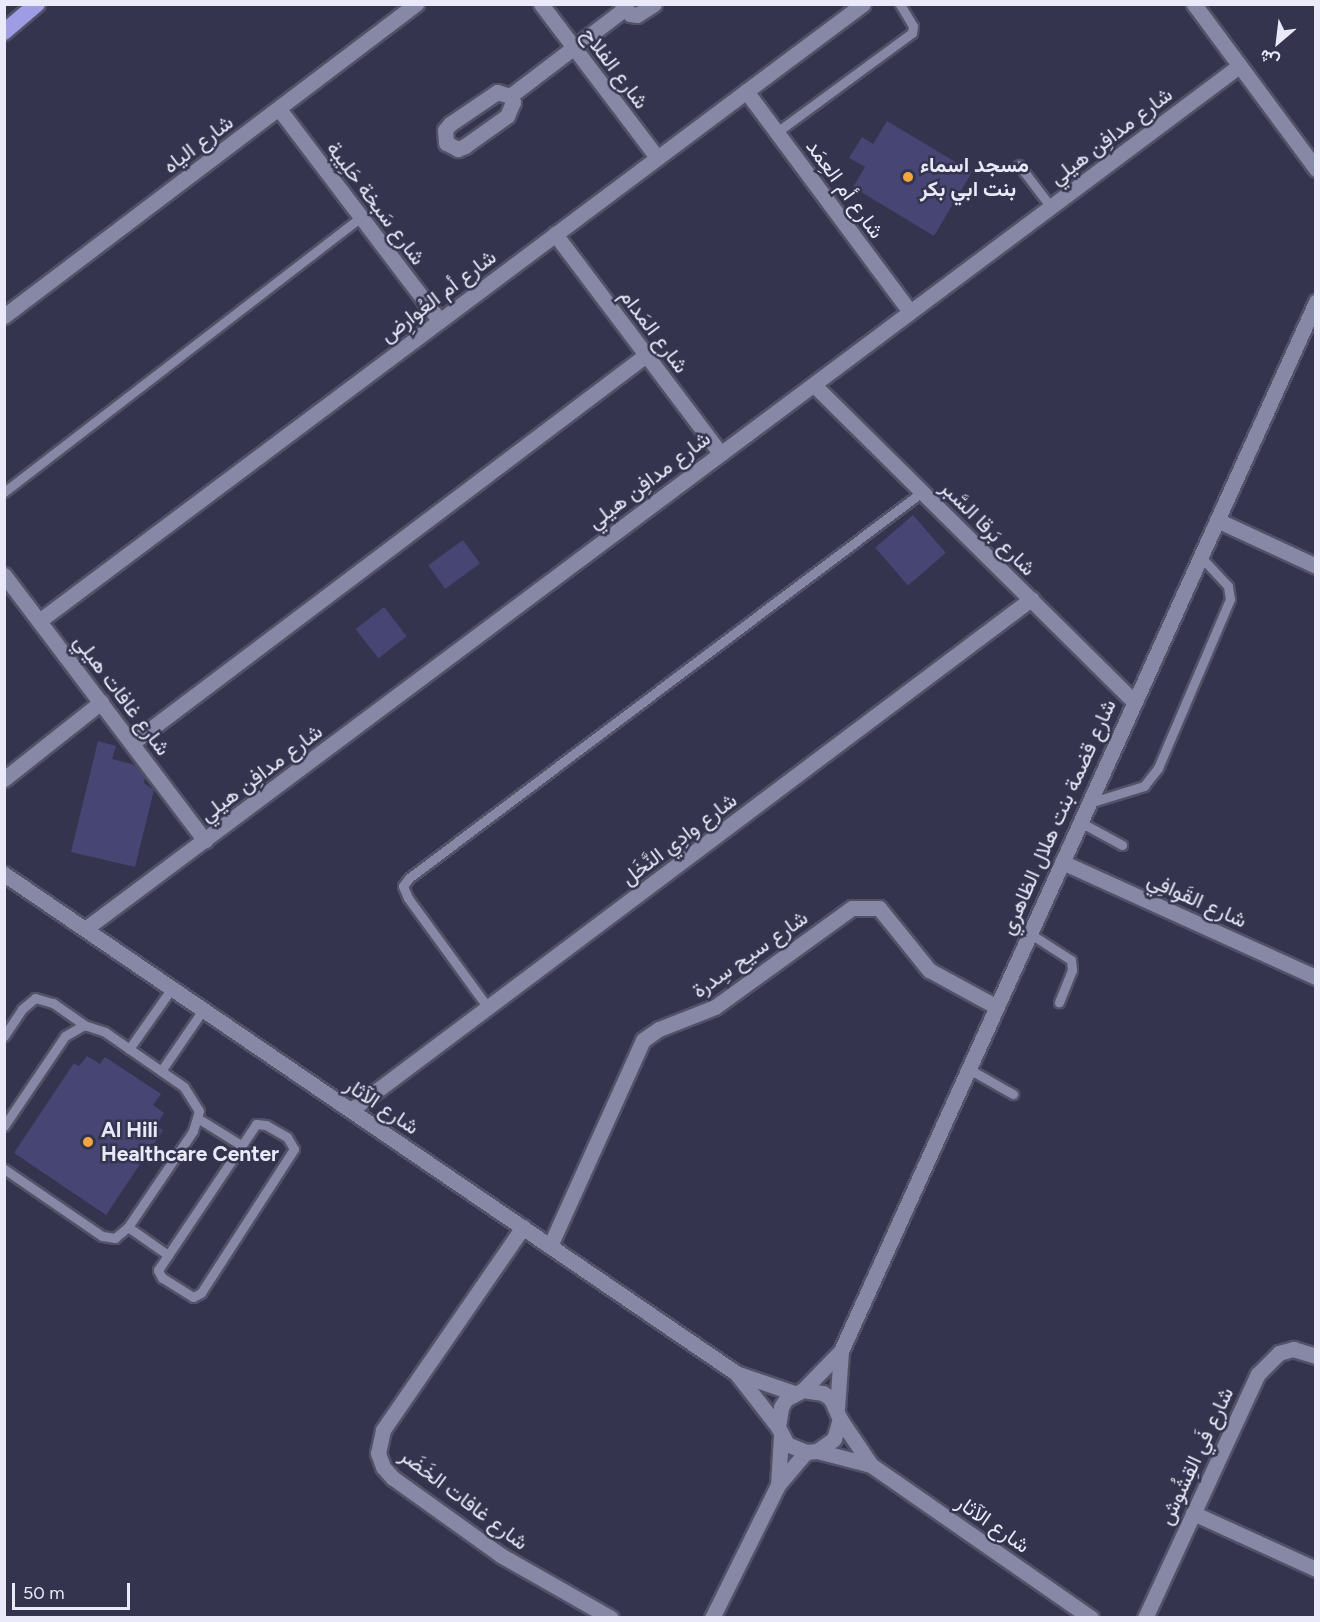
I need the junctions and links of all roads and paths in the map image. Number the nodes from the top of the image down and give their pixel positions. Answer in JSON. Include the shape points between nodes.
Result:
{"nodes":[{"id":1,"x":37,"y":4,"type":"edge"},
{"id":2,"x":416,"y":4,"type":"edge"},
{"id":3,"x":541,"y":4,"type":"edge"},
{"id":4,"x":654,"y":4,"type":"edge"},
{"id":5,"x":863,"y":4,"type":"edge"},
{"id":6,"x":900,"y":4,"type":"edge"},
{"id":7,"x":1194,"y":4,"type":"edge"},
{"id":8,"x":623,"y":7,"type":"edge"},
{"id":9,"x":4,"y":32,"type":"edge"},
{"id":10,"x":573,"y":46,"type":"junction"},
{"id":11,"x":1239,"y":66,"type":"junction"},
{"id":12,"x":746,"y":91,"type":"junction"},
{"id":13,"x":510,"y":96,"type":"junction"},
{"id":14,"x":279,"y":109,"type":"junction"},
{"id":15,"x":777,"y":132,"type":"junction"},
{"id":16,"x":656,"y":156,"type":"junction"},
{"id":17,"x":1019,"y":165,"type":"dead end"},
{"id":18,"x":1316,"y":168,"type":"edge"},
{"id":19,"x":1051,"y":207,"type":"junction"},
{"id":20,"x":360,"y":218,"type":"junction"},
{"id":21,"x":555,"y":234,"type":"junction"},
{"id":22,"x":1316,"y":302,"type":"edge"},
{"id":23,"x":910,"y":312,"type":"junction"},
{"id":24,"x":4,"y":316,"type":"edge"},
{"id":25,"x":440,"y":321,"type":"junction"},
{"id":26,"x":646,"y":355,"type":"junction"},
{"id":27,"x":814,"y":385,"type":"junction"},
{"id":28,"x":720,"y":453,"type":"junction"},
{"id":29,"x":4,"y":492,"type":"edge"},
{"id":30,"x":922,"y":492,"type":"junction"},
{"id":31,"x":1217,"y":520,"type":"junction"},
{"id":32,"x":1200,"y":556,"type":"junction"},
{"id":33,"x":1316,"y":566,"type":"edge"},
{"id":34,"x":4,"y":574,"type":"edge"},
{"id":35,"x":1031,"y":599,"type":"junction"},
{"id":36,"x":39,"y":621,"type":"junction"},
{"id":37,"x":1134,"y":701,"type":"junction"},
{"id":38,"x":101,"y":702,"type":"junction"},
{"id":39,"x":132,"y":743,"type":"junction"},
{"id":40,"x":4,"y":779,"type":"edge"},
{"id":41,"x":1088,"y":804,"type":"junction"},
{"id":42,"x":1080,"y":822,"type":"junction"},
{"id":43,"x":205,"y":841,"type":"junction"},
{"id":44,"x":1122,"y":845,"type":"dead end"},
{"id":45,"x":1062,"y":862,"type":"junction"},
{"id":46,"x":4,"y":873,"type":"edge"},
{"id":47,"x":85,"y":929,"type":"junction"},
{"id":48,"x":1029,"y":933,"type":"junction"},
{"id":49,"x":1316,"y":977,"type":"edge"},
{"id":50,"x":172,"y":988,"type":"junction"},
{"id":51,"x":1059,"y":1003,"type":"dead end"},
{"id":52,"x":995,"y":1006,"type":"junction"},
{"id":53,"x":489,"y":1009,"type":"junction"},
{"id":54,"x":203,"y":1010,"type":"junction"},
{"id":55,"x":84,"y":1025,"type":"junction"},
{"id":56,"x":4,"y":1036,"type":"edge"},
{"id":57,"x":129,"y":1049,"type":"junction"},
{"id":58,"x":967,"y":1068,"type":"junction"},
{"id":59,"x":161,"y":1071,"type":"junction"},
{"id":60,"x":1013,"y":1094,"type":"dead end"},
{"id":61,"x":351,"y":1110,"type":"junction"},
{"id":62,"x":199,"y":1119,"type":"junction"},
{"id":63,"x":4,"y":1126,"type":"edge"},
{"id":64,"x":241,"y":1145,"type":"junction"},
{"id":65,"x":4,"y":1169,"type":"edge"},
{"id":66,"x":128,"y":1227,"type":"junction"},
{"id":67,"x":523,"y":1227,"type":"junction"},
{"id":68,"x":550,"y":1246,"type":"junction"},
{"id":69,"x":168,"y":1255,"type":"junction"},
{"id":70,"x":841,"y":1351,"type":"junction"},
{"id":71,"x":1316,"y":1356,"type":"edge"},
{"id":72,"x":736,"y":1373,"type":"junction"},
{"id":73,"x":799,"y":1392,"type":"junction"},
{"id":74,"x":839,"y":1414,"type":"junction"},
{"id":75,"x":780,"y":1431,"type":"junction"},
{"id":76,"x":811,"y":1452,"type":"junction"},
{"id":77,"x":871,"y":1465,"type":"junction"},
{"id":78,"x":778,"y":1485,"type":"junction"},
{"id":79,"x":1192,"y":1513,"type":"junction"},
{"id":80,"x":1316,"y":1569,"type":"edge"},
{"id":81,"x":611,"y":1617,"type":"edge"},
{"id":82,"x":712,"y":1617,"type":"edge"},
{"id":83,"x":1091,"y":1617,"type":"edge"},
{"id":84,"x":1144,"y":1617,"type":"edge"}],
"edges":[{"from":1,"to":9,"type":"highway"},
{"from":2,"to":14,"type":"street","name":"شارع الياه"},
{"from":3,"to":10,"type":"street","name":"شارع الفلاح"},
{"from":4,"to":8,"type":"street","via":[[637,15]]},
{"from":5,"to":12,"type":"street","name":"شارع أم العُوارِض"},
{"from":6,"to":15,"type":"lane","via":[[913,26],[909,36]]},
{"from":7,"to":11,"type":"street"},
{"from":8,"to":10,"type":"street"},
{"from":10,"to":13,"type":"street"},
{"from":10,"to":16,"type":"street","name":"شارع الفلاح"},
{"from":11,"to":18,"type":"street"},
{"from":11,"to":19,"type":"street","name":"شارع مدافِن هيلي"},
{"from":12,"to":15,"type":"street","name":"شارع أم العِمَد"},
{"from":12,"to":16,"type":"street","name":"شارع أم العُوارِض"},
{"from":13,"to":13,"type":"street","via":[[497,92],[450,124],[445,129],[446,143],[458,149],[465,146],[507,116],[512,110]]},
{"from":14,"to":20,"type":"street","name":"شارع سَبخة حَلِيبة"},
{"from":14,"to":24,"type":"street","name":"شارع الياه"},
{"from":15,"to":23,"type":"street","name":"شارع أم العِمَد"},
{"from":16,"to":21,"type":"street","name":"شارع أم العُوارِض"},
{"from":17,"to":19,"type":"lane"},
{"from":19,"to":23,"type":"street","name":"شارع مدافِن هيلي"},
{"from":20,"to":25,"type":"street","name":"شارع سَبخة حَلِيبة"},
{"from":20,"to":29,"type":"lane"},
{"from":21,"to":25,"type":"street","name":"شارع أم العُوارِض"},
{"from":21,"to":26,"type":"street","name":"شارع المَدام"},
{"from":22,"to":31,"type":"street","name":"شارع قضمة بنت هلال الظاهري"},
{"from":23,"to":27,"type":"street","name":"شارع مدافِن هيلي"},
{"from":25,"to":36,"type":"street","name":"شارع أم العُوارِض"},
{"from":26,"to":28,"type":"street","name":"شارع المَدام"},
{"from":26,"to":39,"type":"street"},
{"from":27,"to":28,"type":"street","name":"شارع مدافِن هيلي"},
{"from":27,"to":30,"type":"street","name":"شارع بَرقا السَّبر"},
{"from":28,"to":43,"type":"street","name":"شارع مدافِن هيلي"},
{"from":30,"to":35,"type":"street","name":"شارع بَرقا السَّبر"},
{"from":30,"to":53,"type":"lane","via":[[408,878],[404,886],[408,898]]},
{"from":31,"to":32,"type":"street","name":"شارع قضمة بنت هلال الظاهري"},
{"from":31,"to":33,"type":"street"},
{"from":32,"to":37,"type":"street","name":"شارع قضمة بنت هلال الظاهري"},
{"from":32,"to":41,"type":"lane","via":[[1228,586],[1229,606],[1158,768],[1144,786]]},
{"from":34,"to":36,"type":"street","name":"شارع غافات هيلي"},
{"from":35,"to":37,"type":"street","name":"شارع بَرقا السَّبر"},
{"from":35,"to":53,"type":"street","name":"شارع وادِي النَّخَل"},
{"from":36,"to":38,"type":"street","name":"شارع غافات هيلي"},
{"from":37,"to":41,"type":"street","name":"شارع قضمة بنت هلال الظاهري"},
{"from":38,"to":39,"type":"street","name":"شارع غافات هيلي"},
{"from":38,"to":40,"type":"street"},
{"from":39,"to":43,"type":"street","name":"شارع غافات هيلي"},
{"from":41,"to":42,"type":"street","name":"شارع قضمة بنت هلال الظاهري"},
{"from":42,"to":44,"type":"lane"},
{"from":42,"to":45,"type":"street","name":"شارع قضمة بنت هلال الظاهري"},
{"from":43,"to":47,"type":"street","name":"شارع مدافِن هيلي"},
{"from":45,"to":48,"type":"street","name":"شارع قضمة بنت هلال الظاهري"},
{"from":45,"to":49,"type":"street","name":"شارع القَوافِي"},
{"from":46,"to":47,"type":"street","name":"شارع الآثار"},
{"from":47,"to":50,"type":"street","name":"شارع الآثار"},
{"from":48,"to":51,"type":"lane","via":[[1071,960],[1072,970]]},
{"from":48,"to":52,"type":"street","name":"شارع قضمة بنت هلال الظاهري"},
{"from":50,"to":54,"type":"street","name":"شارع الآثار"},
{"from":50,"to":57,"type":"lane"},
{"from":52,"to":58,"type":"street","name":"شارع قضمة بنت هلال الظاهري"},
{"from":52,"to":68,"type":"street","name":"شارع سيح سِدرة","via":[[929,970],[879,908],[852,908],[715,1007],[659,1029],[643,1040]]},
{"from":53,"to":61,"type":"street","name":"شارع وادِي النَّخَل"},
{"from":54,"to":59,"type":"lane"},
{"from":54,"to":61,"type":"street","name":"شارع الآثار"},
{"from":55,"to":56,"type":"lane","via":[[53,1003],[35,998],[22,1009]]},
{"from":55,"to":57,"type":"lane","via":[[105,1032]]},
{"from":55,"to":63,"type":"lane","via":[[65,1036]]},
{"from":57,"to":59,"type":"lane"},
{"from":58,"to":60,"type":"lane"},
{"from":58,"to":70,"type":"street","name":"شارع قضمة بنت هلال الظاهري"},
{"from":59,"to":62,"type":"lane","via":[[192,1095]]},
{"from":61,"to":67,"type":"street","name":"شارع الآثار"},
{"from":62,"to":64,"type":"lane"},
{"from":62,"to":66,"type":"lane"},
{"from":64,"to":69,"type":"lane"},
{"from":64,"to":69,"type":"lane","via":[[251,1129],[261,1124],[287,1137],[294,1149],[198,1296],[188,1295],[159,1275]]},
{"from":65,"to":66,"type":"lane","via":[[109,1239]]},
{"from":66,"to":69,"type":"lane"},
{"from":67,"to":68,"type":"street","name":"شارع الآثار"},
{"from":67,"to":81,"type":"street","name":"شارع غافات الخَضَر","via":[[383,1430],[378,1453],[388,1473],[493,1550]]},
{"from":68,"to":72,"type":"street","name":"شارع الآثار"},
{"from":70,"to":73,"type":"street","name":"شارع قضمة بنت هلال الظاهري"},
{"from":70,"to":74,"type":"street","name":"شارع قضمة بنت هلال الظاهري"},
{"from":71,"to":79,"type":"street","name":"شارع فَي القِشُوش","via":[[1293,1349],[1279,1353],[1258,1374]]},
{"from":72,"to":73,"type":"street","name":"شارع الآثار"},
{"from":72,"to":75,"type":"street","name":"شارع الآثار"},
{"from":73,"to":74,"type":"street","via":[[823,1393]]},
{"from":73,"to":75,"type":"street","via":[[780,1407]]},
{"from":74,"to":76,"type":"street","via":[[834,1439]]},
{"from":74,"to":77,"type":"street","name":"شارع الآثار"},
{"from":75,"to":76,"type":"street","via":[[795,1449]]},
{"from":75,"to":78,"type":"street"},
{"from":76,"to":77,"type":"street","name":"شارع الآثار"},
{"from":76,"to":78,"type":"street"},
{"from":77,"to":83,"type":"street","name":"شارع الآثار"},
{"from":78,"to":82,"type":"street"},
{"from":79,"to":80,"type":"street"},
{"from":79,"to":84,"type":"street","name":"شارع فَي القِشُوش"}]}
